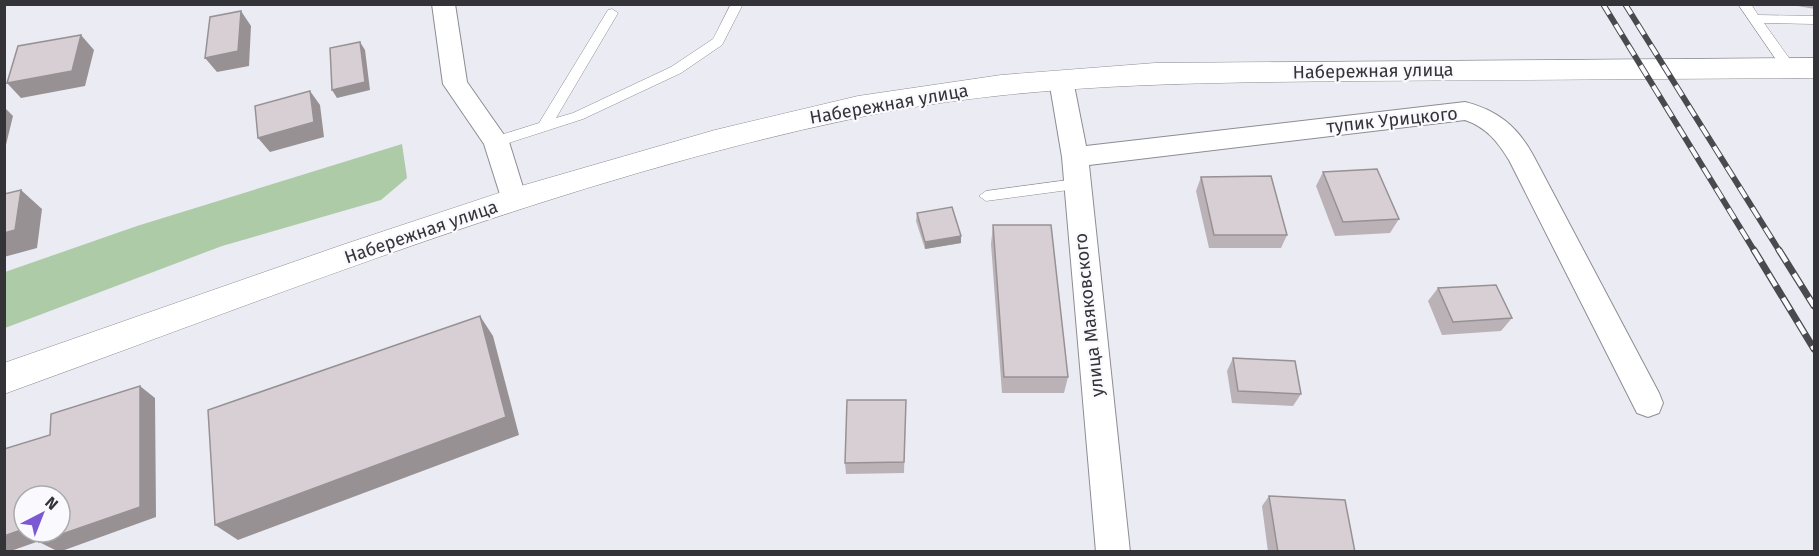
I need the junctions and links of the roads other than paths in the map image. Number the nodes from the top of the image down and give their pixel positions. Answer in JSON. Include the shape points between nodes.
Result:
{"nodes":[{"id":1,"x":443,"y":4,"type":"edge"},
{"id":2,"x":737,"y":4,"type":"edge"},
{"id":3,"x":1744,"y":4,"type":"edge"},
{"id":4,"x":612,"y":13,"type":"dead end"},
{"id":5,"x":1753,"y":19,"type":"junction"},
{"id":6,"x":1815,"y":20,"type":"edge"},
{"id":7,"x":1802,"y":68,"type":"edge"},
{"id":8,"x":1061,"y":80,"type":"junction"},
{"id":9,"x":543,"y":128,"type":"junction"},
{"id":10,"x":496,"y":142,"type":"junction"},
{"id":11,"x":1076,"y":170,"type":"junction"},
{"id":12,"x":986,"y":196,"type":"dead end"},
{"id":13,"x":514,"y":200,"type":"junction"},
{"id":14,"x":4,"y":378,"type":"edge"},
{"id":15,"x":1648,"y":403,"type":"dead end"},
{"id":16,"x":1113,"y":552,"type":"edge"}],
"edges":[{"from":1,"to":10,"type":"street","via":[[455,84]]},
{"from":2,"to":9,"type":"lane","via":[[718,42],[695,59],[636,91]]},
{"from":3,"to":5,"type":"lane"},
{"from":4,"to":9,"type":"lane"},
{"from":5,"to":6,"type":"lane"},
{"from":5,"to":7,"type":"lane"},
{"from":7,"to":8,"type":"main road","name":"Набережная улица","via":[[1155,74]]},
{"from":8,"to":11,"type":"street","name":"улица Маяковского"},
{"from":8,"to":13,"type":"main road","name":"Набережная улица","via":[[949,92],[779,124]]},
{"from":9,"to":10,"type":"lane"},
{"from":10,"to":13,"type":"street"},
{"from":11,"to":12,"type":"lane"},
{"from":11,"to":15,"type":"street","name":"тупик Урицкого","via":[[1464,111],[1484,115],[1506,133],[1520,155]]},
{"from":11,"to":16,"type":"street","name":"улица Маяковского"},
{"from":13,"to":14,"type":"main road","name":"Набережная улица"}]}
